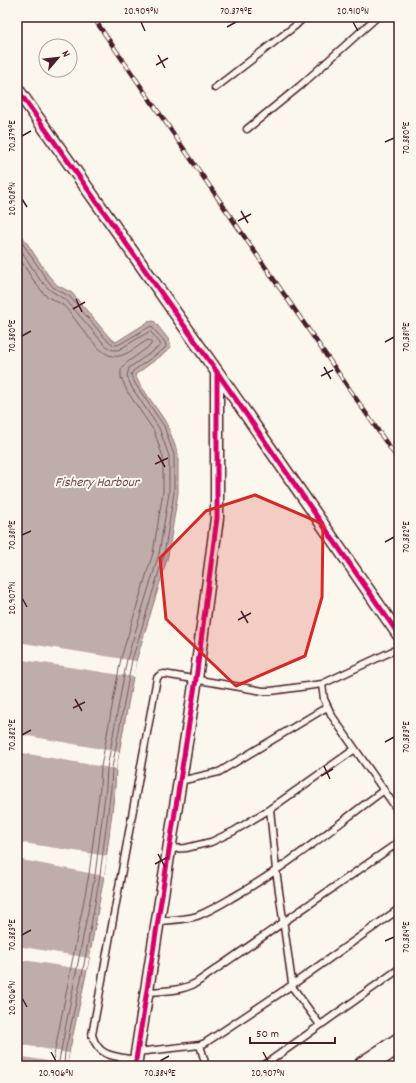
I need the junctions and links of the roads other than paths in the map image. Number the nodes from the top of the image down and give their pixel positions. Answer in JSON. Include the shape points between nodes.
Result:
{"nodes":[{"id":1,"x":304,"y":17,"type":"edge"},
{"id":2,"x":376,"y":17,"type":"edge"},
{"id":3,"x":215,"y":88,"type":"dead end"},
{"id":4,"x":17,"y":89,"type":"edge"},
{"id":5,"x":246,"y":129,"type":"dead end"},
{"id":6,"x":217,"y":372,"type":"junction"},
{"id":7,"x":399,"y":635,"type":"edge"},
{"id":8,"x":399,"y":648,"type":"edge"},
{"id":9,"x":196,"y":679,"type":"junction"},
{"id":10,"x":322,"y":684,"type":"junction"},
{"id":11,"x":327,"y":706,"type":"junction"},
{"id":12,"x":355,"y":749,"type":"junction"},
{"id":13,"x":180,"y":781,"type":"junction"},
{"id":14,"x":384,"y":790,"type":"junction"},
{"id":15,"x":270,"y":809,"type":"junction"},
{"id":16,"x":399,"y":812,"type":"edge"},
{"id":17,"x":399,"y":842,"type":"edge"},
{"id":18,"x":169,"y":849,"type":"junction"},
{"id":19,"x":276,"y":870,"type":"junction"},
{"id":20,"x":399,"y":909,"type":"edge"},
{"id":21,"x":158,"y":921,"type":"junction"},
{"id":22,"x":283,"y":923,"type":"junction"},
{"id":23,"x":399,"y":969,"type":"edge"},
{"id":24,"x":292,"y":985,"type":"junction"},
{"id":25,"x":147,"y":992,"type":"junction"},
{"id":26,"x":320,"y":1025,"type":"junction"},
{"id":27,"x":399,"y":1043,"type":"edge"},
{"id":28,"x":200,"y":1044,"type":"junction"},
{"id":29,"x":136,"y":1059,"type":"edge"},
{"id":30,"x":206,"y":1066,"type":"edge"},
{"id":31,"x":263,"y":1066,"type":"edge"},
{"id":32,"x":364,"y":1066,"type":"edge"}],
"edges":[{"from":1,"to":3,"type":"lane"},
{"from":2,"to":5,"type":"lane","via":[[300,86]]},
{"from":4,"to":6,"type":"street"},
{"from":6,"to":7,"type":"street"},
{"from":6,"to":9,"type":"street","via":[[217,518]]},
{"from":8,"to":10,"type":"lane"},
{"from":9,"to":10,"type":"lane","via":[[267,691]]},
{"from":9,"to":13,"type":"street"},
{"from":9,"to":29,"type":"lane","via":[[164,674],[157,678],[92,1035],[98,1048],[105,1054]]},
{"from":10,"to":11,"type":"lane"},
{"from":11,"to":12,"type":"lane"},
{"from":11,"to":13,"type":"lane","via":[[219,772]]},
{"from":12,"to":14,"type":"lane"},
{"from":12,"to":15,"type":"lane"},
{"from":13,"to":18,"type":"street"},
{"from":14,"to":16,"type":"lane"},
{"from":14,"to":19,"type":"lane"},
{"from":15,"to":18,"type":"lane","via":[[210,842]]},
{"from":15,"to":19,"type":"lane"},
{"from":17,"to":22,"type":"lane"},
{"from":18,"to":21,"type":"street"},
{"from":19,"to":21,"type":"lane","via":[[207,912],[187,919]]},
{"from":19,"to":22,"type":"lane"},
{"from":20,"to":24,"type":"lane"},
{"from":21,"to":25,"type":"street"},
{"from":22,"to":24,"type":"lane"},
{"from":22,"to":25,"type":"lane","via":[[187,988]]},
{"from":23,"to":26,"type":"lane"},
{"from":24,"to":26,"type":"lane"},
{"from":24,"to":28,"type":"lane"},
{"from":25,"to":29,"type":"street"},
{"from":26,"to":31,"type":"lane"},
{"from":27,"to":32,"type":"main road"},
{"from":28,"to":29,"type":"lane"},
{"from":28,"to":30,"type":"lane"}]}
